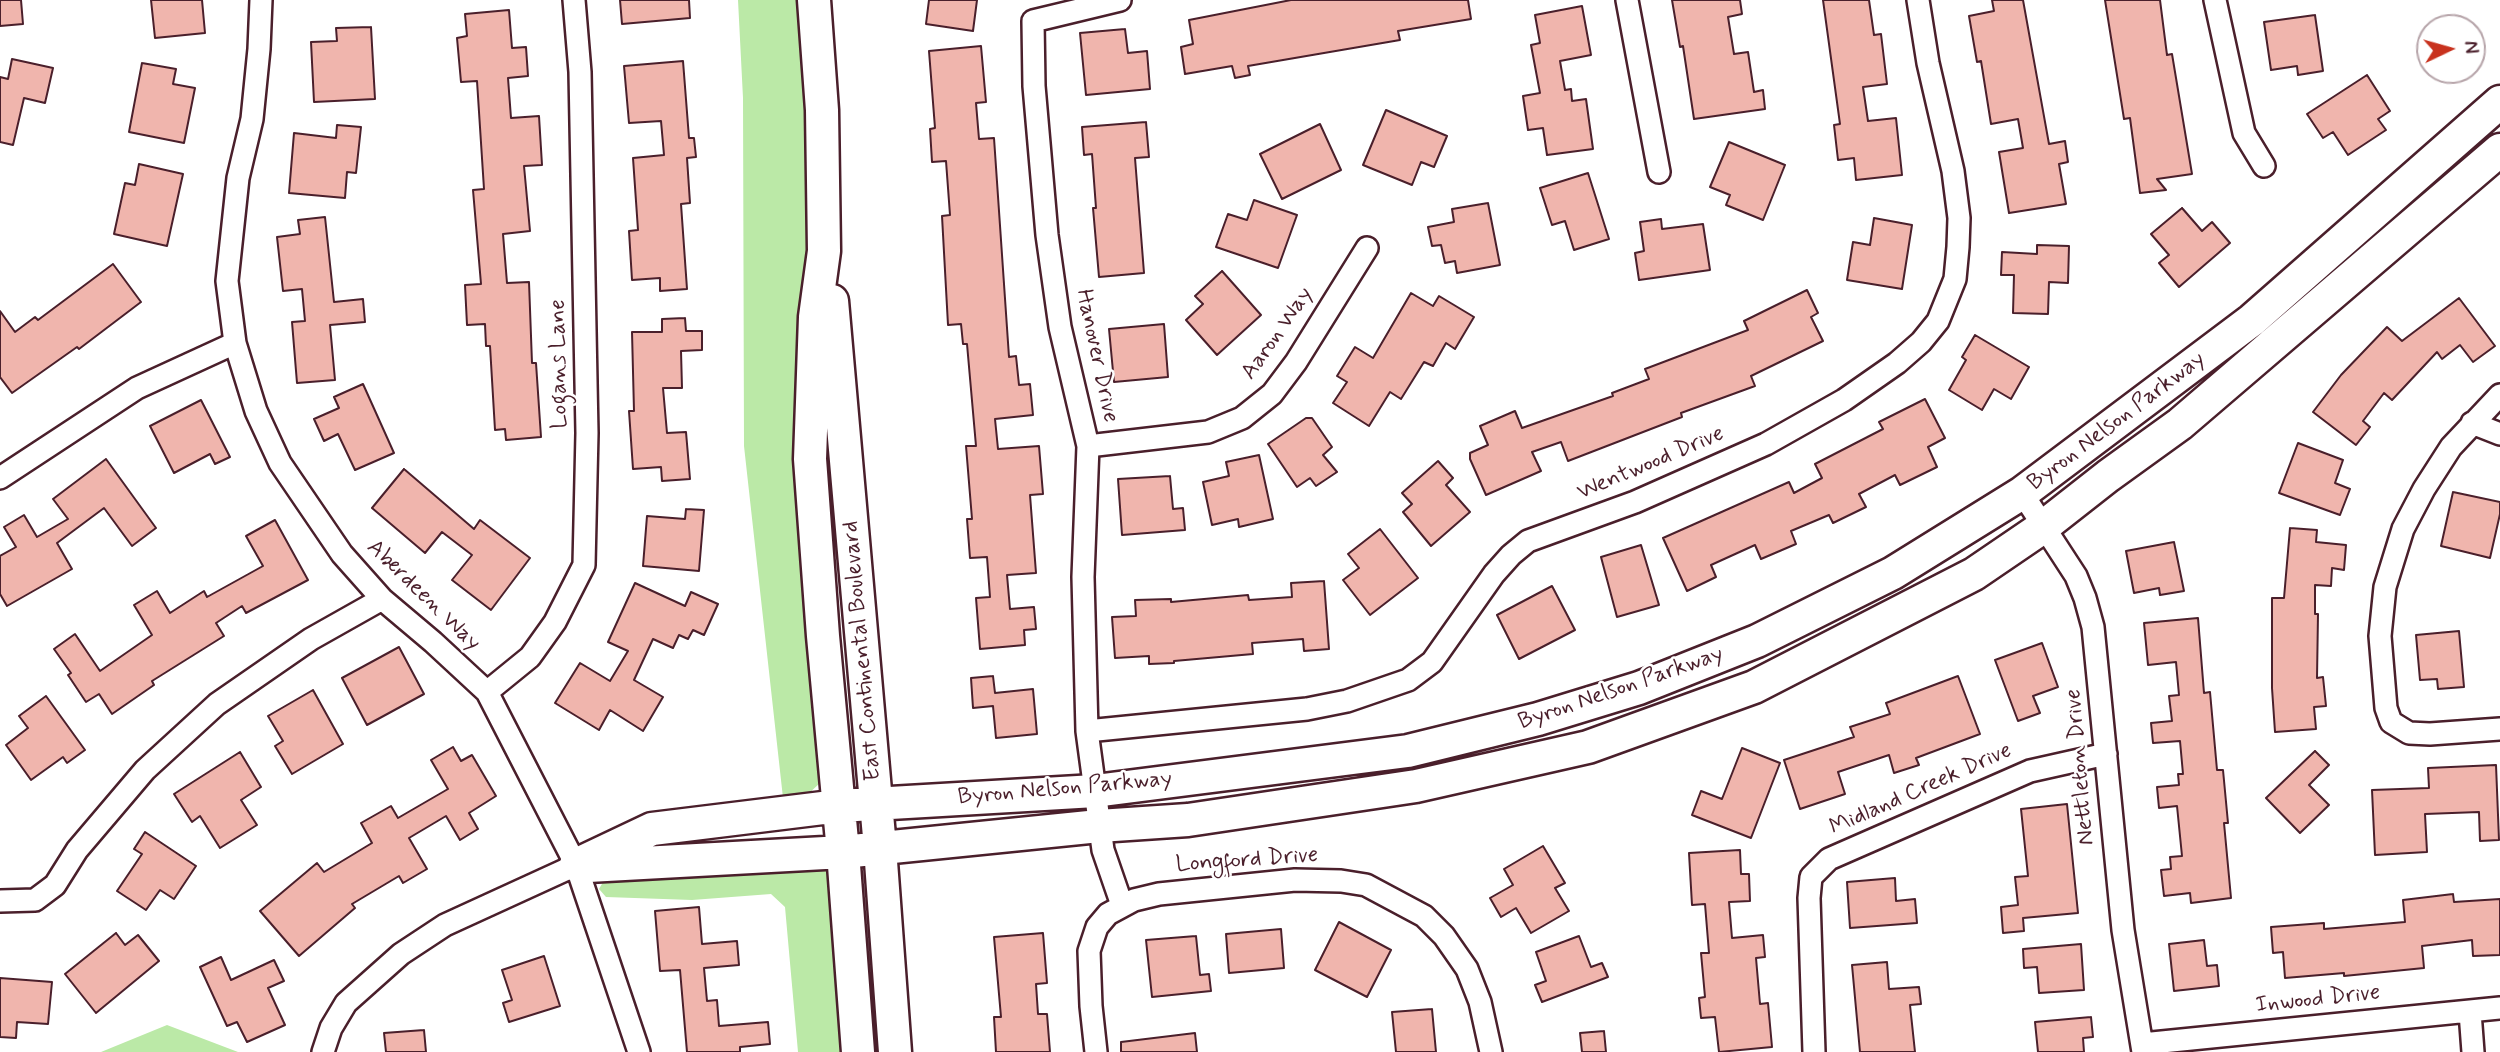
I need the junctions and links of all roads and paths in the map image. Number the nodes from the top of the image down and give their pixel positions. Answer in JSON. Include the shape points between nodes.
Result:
{"nodes":[{"id":1,"x":261,"y":0,"type":"edge"},
{"id":2,"x":574,"y":0,"type":"edge"},
{"id":3,"x":814,"y":0,"type":"edge"},
{"id":4,"x":1120,"y":0,"type":"edge"},
{"id":5,"x":1627,"y":0,"type":"edge"},
{"id":6,"x":1918,"y":0,"type":"edge"},
{"id":7,"x":2215,"y":0,"type":"edge"},
{"id":8,"x":2500,"y":102,"type":"edge"},
{"id":9,"x":2500,"y":150,"type":"edge"},
{"id":10,"x":2264,"y":166,"type":"dead end"},
{"id":11,"x":1659,"y":172,"type":"dead end"},
{"id":12,"x":1367,"y":248,"type":"dead end"},
{"id":13,"x":824,"y":251,"type":"junction"},
{"id":14,"x":235,"y":343,"type":"junction"},
{"id":15,"x":2500,"y":395,"type":"edge"},
{"id":16,"x":2472,"y":424,"type":"junction"},
{"id":17,"x":2500,"y":434,"type":"edge"},
{"id":18,"x":1088,"y":446,"type":"junction"},
{"id":19,"x":0,"y":478,"type":"edge"},
{"id":20,"x":2022,"y":494,"type":"junction"},
{"id":21,"x":2043,"y":527,"type":"junction"},
{"id":22,"x":382,"y":598,"type":"junction"},
{"id":23,"x":486,"y":692,"type":"junction"},
{"id":24,"x":2500,"y":729,"type":"edge"},
{"id":25,"x":1087,"y":732,"type":"junction"},
{"id":26,"x":2106,"y":754,"type":"junction"},
{"id":27,"x":1095,"y":791,"type":"junction"},
{"id":28,"x":876,"y":803,"type":"junction"},
{"id":29,"x":839,"y":806,"type":"junction"},
{"id":30,"x":1099,"y":826,"type":"junction"},
{"id":31,"x":880,"y":848,"type":"junction"},
{"id":32,"x":844,"y":852,"type":"junction"},
{"id":33,"x":576,"y":865,"type":"junction"},
{"id":34,"x":0,"y":901,"type":"edge"},
{"id":35,"x":1122,"y":905,"type":"junction"},
{"id":36,"x":2500,"y":1008,"type":"edge"},
{"id":37,"x":2470,"y":1012,"type":"junction"},
{"id":38,"x":2142,"y":1048,"type":"edge"},
{"id":39,"x":323,"y":1052,"type":"edge"},
{"id":40,"x":639,"y":1052,"type":"edge"},
{"id":41,"x":858,"y":1052,"type":"edge"},
{"id":42,"x":895,"y":1052,"type":"edge"},
{"id":43,"x":1096,"y":1052,"type":"edge"},
{"id":44,"x":1492,"y":1052,"type":"edge"},
{"id":45,"x":1814,"y":1052,"type":"edge"},
{"id":46,"x":2473,"y":1052,"type":"edge"}],
"edges":[{"from":1,"to":14,"type":"street","name":"Aberdeen Way","via":[[252,119],[238,178],[227,281]]},
{"from":2,"to":23,"type":"street","name":"Logans Lane","via":[[580,72],[587,433],[584,565],[555,622],[530,657]]},
{"from":3,"to":13,"type":"street","name":"East Continental Boulevard","via":[[822,110]]},
{"from":4,"to":18,"type":"street","name":"Hanover Drive","via":[[1033,21],[1047,235],[1060,327]]},
{"from":5,"to":11,"type":"street"},
{"from":6,"to":25,"type":"street","name":"Wentwood Drive","via":[[1959,218],[1955,279],[1938,321],[1921,342],[1844,400],[1766,444],[1635,502],[1528,541],[1494,574],[1432,662],[1408,680],[1358,698],[1307,709]]},
{"from":7,"to":10,"type":"street","via":[[2244,134]]},
{"from":8,"to":20,"type":"street","name":"Byron Nelson Parkway","via":[[2252,320]]},
{"from":9,"to":21,"type":"street","name":"Byron Nelson Parkway","via":[[2180,424]]},
{"from":12,"to":18,"type":"street","name":"Aaron Way","via":[[1296,362],[1272,394],[1242,418],[1208,432]]},
{"from":13,"to":28,"type":"street","name":"East Continental Boulevard","via":[[834,319]]},
{"from":13,"to":29,"type":"street","name":"East Continental Boulevard","via":[[815,317],[810,459]]},
{"from":14,"to":19,"type":"street","via":[[137,388]]},
{"from":14,"to":22,"type":"street","name":"Aberdeen Way","via":[[256,411],[280,463],[342,554]]},
{"from":15,"to":16,"type":"street"},
{"from":16,"to":17,"type":"street"},
{"from":16,"to":24,"type":"street","via":[[2424,489],[2403,529],[2385,586],[2380,636],[2386,708],[2391,722],[2409,733]]},
{"from":18,"to":25,"type":"street","name":"Hanover Drive","via":[[1083,577]]},
{"from":20,"to":21,"type":"street","name":"Nettleton Drive"},
{"from":20,"to":27,"type":"street","name":"Byron Nelson Parkway","via":[[1893,573],[1757,641],[1639,688],[1408,751]]},
{"from":21,"to":26,"type":"street","name":"Nettleton Drive","via":[[2085,598],[2093,627]]},
{"from":21,"to":30,"type":"street","name":"Byron Nelson Parkway","via":[[1974,575],[1754,687],[1588,747],[1416,786],[1188,821]]},
{"from":22,"to":23,"type":"street","name":"Aberdeen Way"},
{"from":22,"to":34,"type":"street","via":[[311,639],[217,704],[145,770],[77,850],[55,886],[35,900]]},
{"from":23,"to":33,"type":"street","name":"Aberdeen Way"},
{"from":25,"to":27,"type":"street","name":"Hanover Drive"},
{"from":26,"to":38,"type":"street","name":"Nettleton Drive","via":[[2123,930]]},
{"from":26,"to":45,"type":"street","name":"Midland Creek Drive","via":[[2030,771],[1829,859],[1811,877]]},
{"from":27,"to":28,"type":"street","name":"Byron Nelson Parkway"},
{"from":27,"to":30,"type":"street","name":"Hanover Drive"},
{"from":28,"to":29,"type":"street","name":"Byron Nelson Parkway"},
{"from":28,"to":31,"type":"street","name":"East Continental Boulevard"},
{"from":29,"to":32,"type":"street","name":"East Continental Boulevard"},
{"from":29,"to":33,"type":"street","name":"Byron Nelson Parkway","via":[[652,830]]},
{"from":30,"to":31,"type":"street","name":"Byron Nelson Parkway"},
{"from":30,"to":35,"type":"street","name":"Hanover Drive"},
{"from":31,"to":32,"type":"street","name":"Byron Nelson Parkway"},
{"from":31,"to":42,"type":"street","name":"East Continental Boulevard"},
{"from":32,"to":33,"type":"street","name":"Byron Nelson Parkway"},
{"from":32,"to":41,"type":"street","name":"East Continental Boulevard"},
{"from":33,"to":39,"type":"street","name":"Byron Nelson Parkway","via":[[445,925],[401,954],[346,1003]]},
{"from":33,"to":40,"type":"street","name":"Aberdeen Way"},
{"from":35,"to":43,"type":"street","via":[[1097,927],[1090,951]]},
{"from":35,"to":44,"type":"street","name":"Longford Drive","via":[[1159,894],[1295,880],[1366,885],[1424,916],[1444,936],[1466,969],[1480,1002]]},
{"from":36,"to":37,"type":"street","name":"Inwood Drive"},
{"from":37,"to":38,"type":"street","name":"Inwood Drive"},
{"from":37,"to":46,"type":"street"}]}
